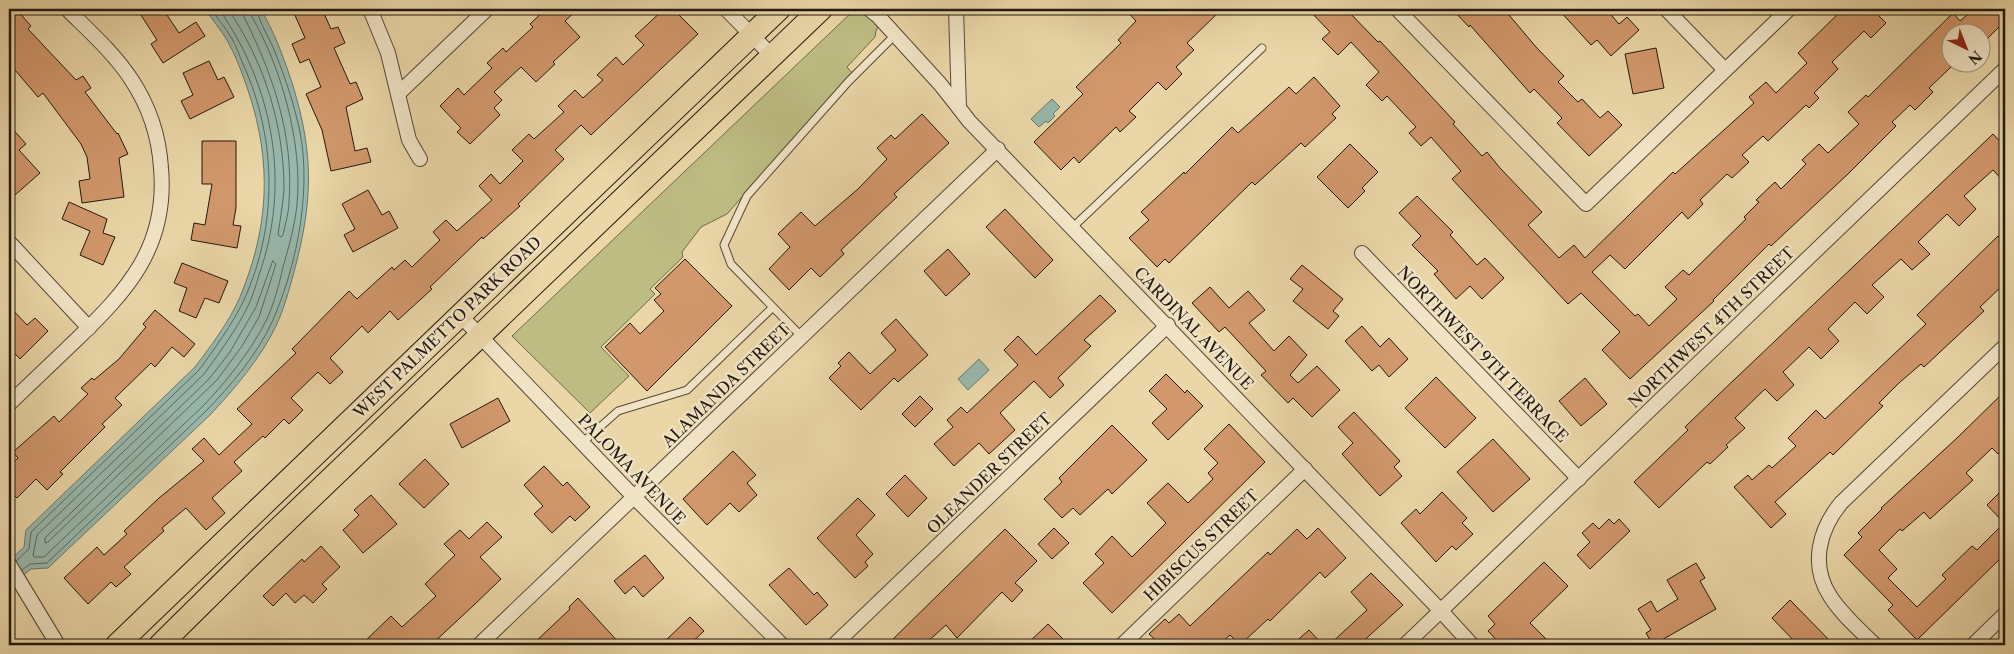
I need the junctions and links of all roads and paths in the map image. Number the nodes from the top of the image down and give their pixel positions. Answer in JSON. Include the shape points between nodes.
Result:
{"nodes":[{"id":1,"x":68,"y":9,"type":"edge"},
{"id":2,"x":370,"y":9,"type":"edge"},
{"id":3,"x":487,"y":9,"type":"edge"},
{"id":4,"x":726,"y":9,"type":"edge"},
{"id":5,"x":779,"y":9,"type":"edge"},
{"id":6,"x":820,"y":9,"type":"edge"},
{"id":7,"x":869,"y":9,"type":"edge"},
{"id":8,"x":956,"y":9,"type":"edge"},
{"id":9,"x":1397,"y":9,"type":"edge"},
{"id":10,"x":1666,"y":9,"type":"edge"},
{"id":11,"x":1789,"y":9,"type":"edge"},
{"id":12,"x":751,"y":35,"type":"junction"},
{"id":13,"x":895,"y":35,"type":"junction"},
{"id":14,"x":1262,"y":48,"type":"dead end"},
{"id":15,"x":771,"y":55,"type":"junction"},
{"id":16,"x":2005,"y":69,"type":"edge"},
{"id":17,"x":1725,"y":70,"type":"junction"},
{"id":18,"x":398,"y":94,"type":"junction"},
{"id":19,"x":959,"y":108,"type":"junction"},
{"id":20,"x":998,"y":149,"type":"junction"},
{"id":21,"x":420,"y":159,"type":"dead end"},
{"id":22,"x":1073,"y":227,"type":"junction"},
{"id":23,"x":9,"y":242,"type":"edge"},
{"id":24,"x":1362,"y":253,"type":"dead end"},
{"id":25,"x":772,"y":308,"type":"junction"},
{"id":26,"x":460,"y":315,"type":"junction"},
{"id":27,"x":1168,"y":325,"type":"junction"},
{"id":28,"x":89,"y":328,"type":"junction"},
{"id":29,"x":479,"y":336,"type":"junction"},
{"id":30,"x":802,"y":337,"type":"junction"},
{"id":31,"x":2005,"y":346,"type":"edge"},
{"id":32,"x":9,"y":404,"type":"edge"},
{"id":33,"x":582,"y":443,"type":"junction"},
{"id":34,"x":1305,"y":469,"type":"junction"},
{"id":35,"x":1579,"y":478,"type":"junction"},
{"id":36,"x":634,"y":497,"type":"junction"},
{"id":37,"x":9,"y":564,"type":"edge"},
{"id":38,"x":1441,"y":611,"type":"junction"},
{"id":39,"x":2005,"y":614,"type":"edge"},
{"id":40,"x":58,"y":645,"type":"edge"},
{"id":41,"x":117,"y":645,"type":"edge"},
{"id":42,"x":160,"y":645,"type":"edge"},
{"id":43,"x":479,"y":645,"type":"edge"},
{"id":44,"x":782,"y":645,"type":"edge"},
{"id":45,"x":834,"y":645,"type":"edge"},
{"id":46,"x":1122,"y":645,"type":"edge"},
{"id":47,"x":1405,"y":645,"type":"edge"},
{"id":48,"x":1472,"y":645,"type":"edge"},
{"id":49,"x":1874,"y":645,"type":"edge"},
{"id":50,"x":1972,"y":645,"type":"edge"}],
"edges":[{"from":1,"to":28,"type":"street","via":[[122,67],[147,109],[158,140],[162,181],[153,238],[140,268],[121,295]]},
{"from":2,"to":18,"type":"street","via":[[388,53]]},
{"from":3,"to":18,"type":"street"},
{"from":4,"to":12,"type":"street"},
{"from":5,"to":12,"type":"main road","name":"WEST PALMETTO PARK ROAD"},
{"from":6,"to":15,"type":"main road","name":"WEST PALMETTO PARK ROAD"},
{"from":7,"to":13,"type":"street","name":"CARDINAL AVENUE"},
{"from":8,"to":19,"type":"street"},
{"from":9,"to":17,"type":"street","via":[[1586,204]]},
{"from":10,"to":17,"type":"street"},
{"from":11,"to":17,"type":"street"},
{"from":12,"to":15,"type":"street"},
{"from":12,"to":26,"type":"main road","name":"WEST PALMETTO PARK ROAD"},
{"from":13,"to":19,"type":"street","name":"CARDINAL AVENUE"},
{"from":13,"to":25,"type":"lane","via":[[849,81],[746,196],[724,245],[731,264]]},
{"from":14,"to":22,"type":"lane"},
{"from":15,"to":29,"type":"main road","name":"WEST PALMETTO PARK ROAD"},
{"from":16,"to":35,"type":"street","name":"NORTHWEST 4TH STREET"},
{"from":18,"to":21,"type":"street","via":[[409,140]]},
{"from":19,"to":20,"type":"street","name":"CARDINAL AVENUE"},
{"from":20,"to":22,"type":"street","name":"CARDINAL AVENUE"},
{"from":20,"to":30,"type":"street","name":"ALAMANDA STREET"},
{"from":22,"to":27,"type":"street","name":"CARDINAL AVENUE"},
{"from":23,"to":28,"type":"street"},
{"from":24,"to":35,"type":"street","name":"NORTHWEST 9TH TERRACE"},
{"from":25,"to":30,"type":"lane"},
{"from":25,"to":33,"type":"lane","via":[[687,390],[618,411]]},
{"from":26,"to":29,"type":"street","name":"PALOMA AVENUE"},
{"from":26,"to":41,"type":"main road","name":"WEST PALMETTO PARK ROAD"},
{"from":27,"to":34,"type":"street","name":"CARDINAL AVENUE"},
{"from":27,"to":45,"type":"street","name":"OLEANDER STREET"},
{"from":28,"to":32,"type":"street"},
{"from":29,"to":33,"type":"street","name":"PALOMA AVENUE"},
{"from":29,"to":42,"type":"main road","name":"WEST PALMETTO PARK ROAD"},
{"from":30,"to":36,"type":"street","name":"ALAMANDA STREET"},
{"from":31,"to":49,"type":"street","via":[[1841,503],[1823,531],[1819,549],[1822,580],[1830,596]]},
{"from":33,"to":36,"type":"street","name":"PALOMA AVENUE"},
{"from":34,"to":38,"type":"street","name":"CARDINAL AVENUE"},
{"from":34,"to":46,"type":"street","name":"HIBISCUS STREET"},
{"from":35,"to":38,"type":"street","name":"NORTHWEST 4TH STREET"},
{"from":36,"to":43,"type":"street","name":"ALAMANDA STREET"},
{"from":36,"to":44,"type":"street","name":"PALOMA AVENUE"},
{"from":37,"to":40,"type":"street"},
{"from":38,"to":47,"type":"street","name":"NORTHWEST 4TH STREET"},
{"from":38,"to":48,"type":"street","name":"CARDINAL AVENUE"},
{"from":39,"to":50,"type":"street"}]}
